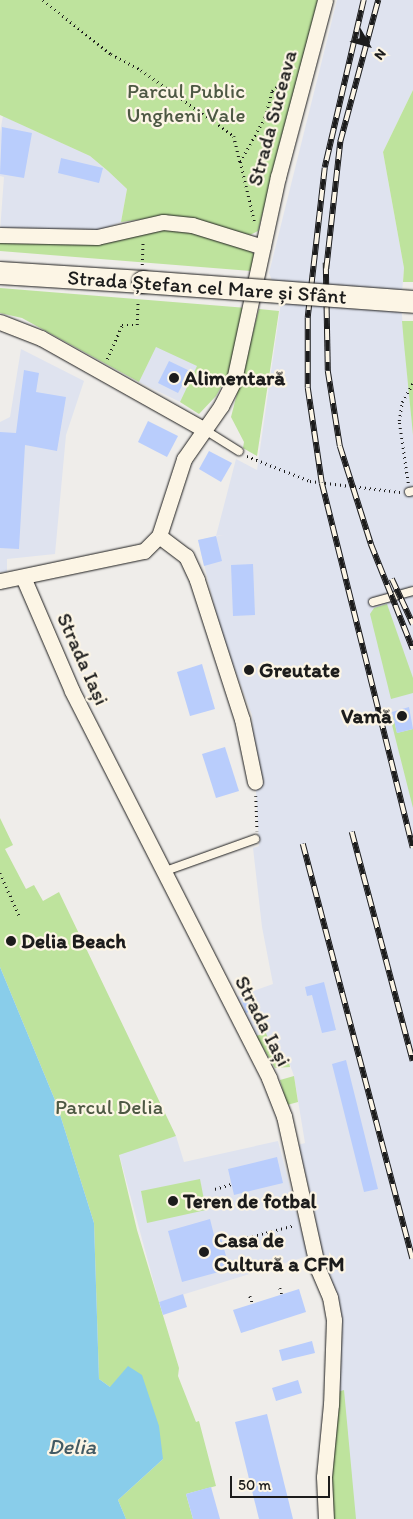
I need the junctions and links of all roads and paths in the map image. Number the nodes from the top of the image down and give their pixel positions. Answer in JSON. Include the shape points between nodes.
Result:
{"nodes":[{"id":1,"x":43,"y":0,"type":"edge"},
{"id":2,"x":54,"y":0,"type":"edge"},
{"id":3,"x":325,"y":0,"type":"edge"},
{"id":4,"x":51,"y":6,"type":"junction"},
{"id":5,"x":308,"y":65,"type":"junction"},
{"id":6,"x":240,"y":162,"type":"junction"},
{"id":7,"x":0,"y":235,"type":"edge"},
{"id":8,"x":149,"y":238,"type":"dead end"},
{"id":9,"x":257,"y":245,"type":"junction"},
{"id":10,"x":0,"y":272,"type":"edge"},
{"id":11,"x":141,"y":281,"type":"junction"},
{"id":12,"x":413,"y":302,"type":"edge"},
{"id":13,"x":0,"y":322,"type":"edge"},
{"id":14,"x":104,"y":367,"type":"dead end"},
{"id":15,"x":413,"y":383,"type":"edge"},
{"id":16,"x":205,"y":430,"type":"junction"},
{"id":17,"x":239,"y":451,"type":"dead end"},
{"id":18,"x":411,"y":492,"type":"edge"},
{"id":19,"x":159,"y":536,"type":"junction"},
{"id":20,"x":23,"y":577,"type":"junction"},
{"id":21,"x":0,"y":581,"type":"edge"},
{"id":22,"x":413,"y":591,"type":"edge"},
{"id":23,"x":373,"y":602,"type":"dead end"},
{"id":24,"x":255,"y":782,"type":"joint"},
{"id":25,"x":255,"y":839,"type":"joint"},
{"id":26,"x":163,"y":872,"type":"junction"},
{"id":27,"x":0,"y":873,"type":"edge"},
{"id":28,"x":18,"y":915,"type":"dead end"},
{"id":29,"x":231,"y":1184,"type":"dead end"},
{"id":30,"x":215,"y":1189,"type":"dead end"},
{"id":31,"x":309,"y":1221,"type":"junction"},
{"id":32,"x":223,"y":1244,"type":"dead end"},
{"id":33,"x":280,"y":1288,"type":"dead end"},
{"id":34,"x":282,"y":1294,"type":"dead end"},
{"id":35,"x":250,"y":1296,"type":"dead end"},
{"id":36,"x":253,"y":1304,"type":"dead end"},
{"id":37,"x":326,"y":1519,"type":"edge"}],
"edges":[{"from":1,"to":4,"type":"path"},
{"from":2,"to":4,"type":"path"},
{"from":3,"to":5,"type":"street","name":"Strada Suceava"},
{"from":4,"to":6,"type":"path","via":[[111,54],[141,70],[234,136]]},
{"from":5,"to":6,"type":"path","via":[[272,91],[265,117]]},
{"from":5,"to":9,"type":"street","name":"Strada Suceava"},
{"from":6,"to":9,"type":"path"},
{"from":7,"to":9,"type":"street","via":[[97,237],[163,222],[192,225]]},
{"from":8,"to":11,"type":"path","via":[[143,237]]},
{"from":9,"to":16,"type":"street","name":"Strada Suceava","via":[[234,380]]},
{"from":10,"to":11,"type":"main road","name":"Strada Ștefan cel Mare și Sfânt"},
{"from":11,"to":12,"type":"main road","name":"Strada Ștefan cel Mare și Sfânt","bridge":true},
{"from":11,"to":14,"type":"path","via":[[137,325],[122,325]]},
{"from":13,"to":16,"type":"street","via":[[41,338]]},
{"from":15,"to":18,"type":"path","via":[[402,402],[399,421]]},
{"from":16,"to":17,"type":"lane"},
{"from":16,"to":19,"type":"street","name":"Strada Suceava","via":[[184,459]]},
{"from":19,"to":20,"type":"street","via":[[144,551]]},
{"from":19,"to":24,"type":"street","via":[[186,556],[197,580],[242,719]]},
{"from":20,"to":21,"type":"street"},
{"from":20,"to":26,"type":"street","name":"Strada Iași","via":[[72,691]]},
{"from":22,"to":23,"type":"lane"},
{"from":24,"to":25,"type":"path","via":[[258,834]]},
{"from":25,"to":26,"type":"lane"},
{"from":26,"to":31,"type":"street","name":"Strada Iași","via":[[278,1097]]},
{"from":27,"to":28,"type":"path"},
{"from":29,"to":30,"type":"path"},
{"from":31,"to":32,"type":"path"},
{"from":31,"to":37,"type":"street","name":"Strada Iași","via":[[318,1269],[330,1297],[334,1320],[324,1477]]},
{"from":33,"to":34,"type":"path"},
{"from":35,"to":36,"type":"path"}]}
